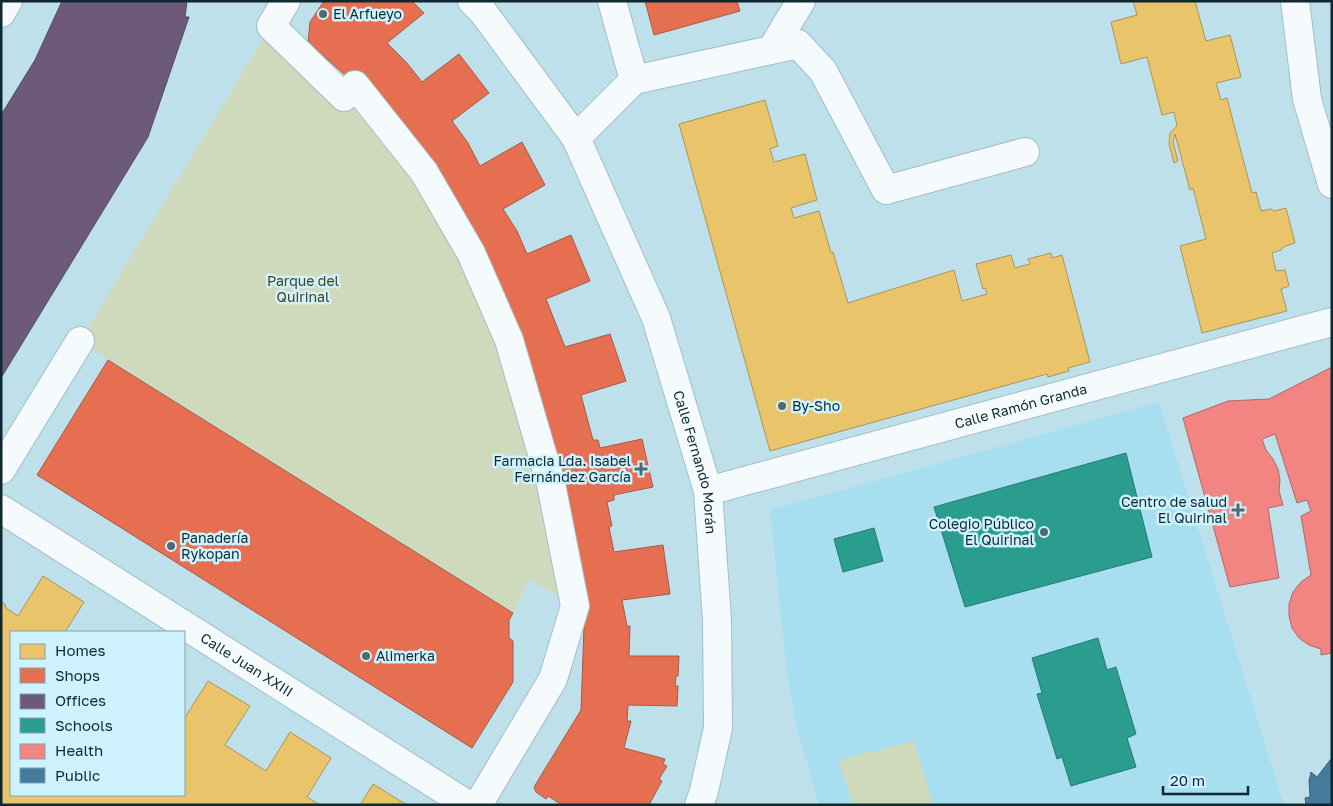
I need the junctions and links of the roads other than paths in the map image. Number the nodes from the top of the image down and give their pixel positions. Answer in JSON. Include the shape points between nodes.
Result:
{"nodes":[{"id":1,"x":8,"y":1,"type":"edge"},
{"id":2,"x":286,"y":1,"type":"edge"},
{"id":3,"x":472,"y":1,"type":"edge"},
{"id":4,"x":612,"y":1,"type":"edge"},
{"id":5,"x":802,"y":1,"type":"edge"},
{"id":6,"x":1295,"y":1,"type":"edge"},
{"id":7,"x":1,"y":13,"type":"edge"},
{"id":8,"x":772,"y":49,"type":"junction"},
{"id":9,"x":634,"y":80,"type":"junction"},
{"id":10,"x":576,"y":138,"type":"junction"},
{"id":11,"x":1025,"y":152,"type":"dead end"},
{"id":12,"x":1332,"y":184,"type":"edge"},
{"id":13,"x":1332,"y":322,"type":"edge"},
{"id":14,"x":80,"y":341,"type":"dead end"},
{"id":15,"x":1,"y":470,"type":"edge"},
{"id":16,"x":708,"y":491,"type":"junction"},
{"id":17,"x":1,"y":509,"type":"edge"},
{"id":18,"x":468,"y":805,"type":"edge"},
{"id":19,"x":478,"y":805,"type":"edge"},
{"id":20,"x":699,"y":805,"type":"edge"}],
"edges":[{"from":1,"to":7,"type":"street"},
{"from":2,"to":19,"type":"street","via":[[270,26],[344,97],[355,85],[424,172],[471,253],[509,340],[550,484],[575,606],[553,679]]},
{"from":3,"to":10,"type":"street","name":"Calle Fernando Morán"},
{"from":4,"to":9,"type":"street"},
{"from":5,"to":8,"type":"street"},
{"from":6,"to":12,"type":"street","via":[[1307,99]]},
{"from":8,"to":9,"type":"street"},
{"from":8,"to":11,"type":"street","via":[[798,44],[823,71],[886,190]]},
{"from":9,"to":10,"type":"street"},
{"from":10,"to":16,"type":"street","name":"Calle Fernando Morán","via":[[656,318]]},
{"from":13,"to":16,"type":"street","name":"Calle Ramón Granda"},
{"from":14,"to":15,"type":"street"},
{"from":16,"to":20,"type":"street","name":"Calle Fernando Morán","via":[[718,620],[718,728]]},
{"from":17,"to":18,"type":"street","name":"Calle Juan XXIII"}]}
